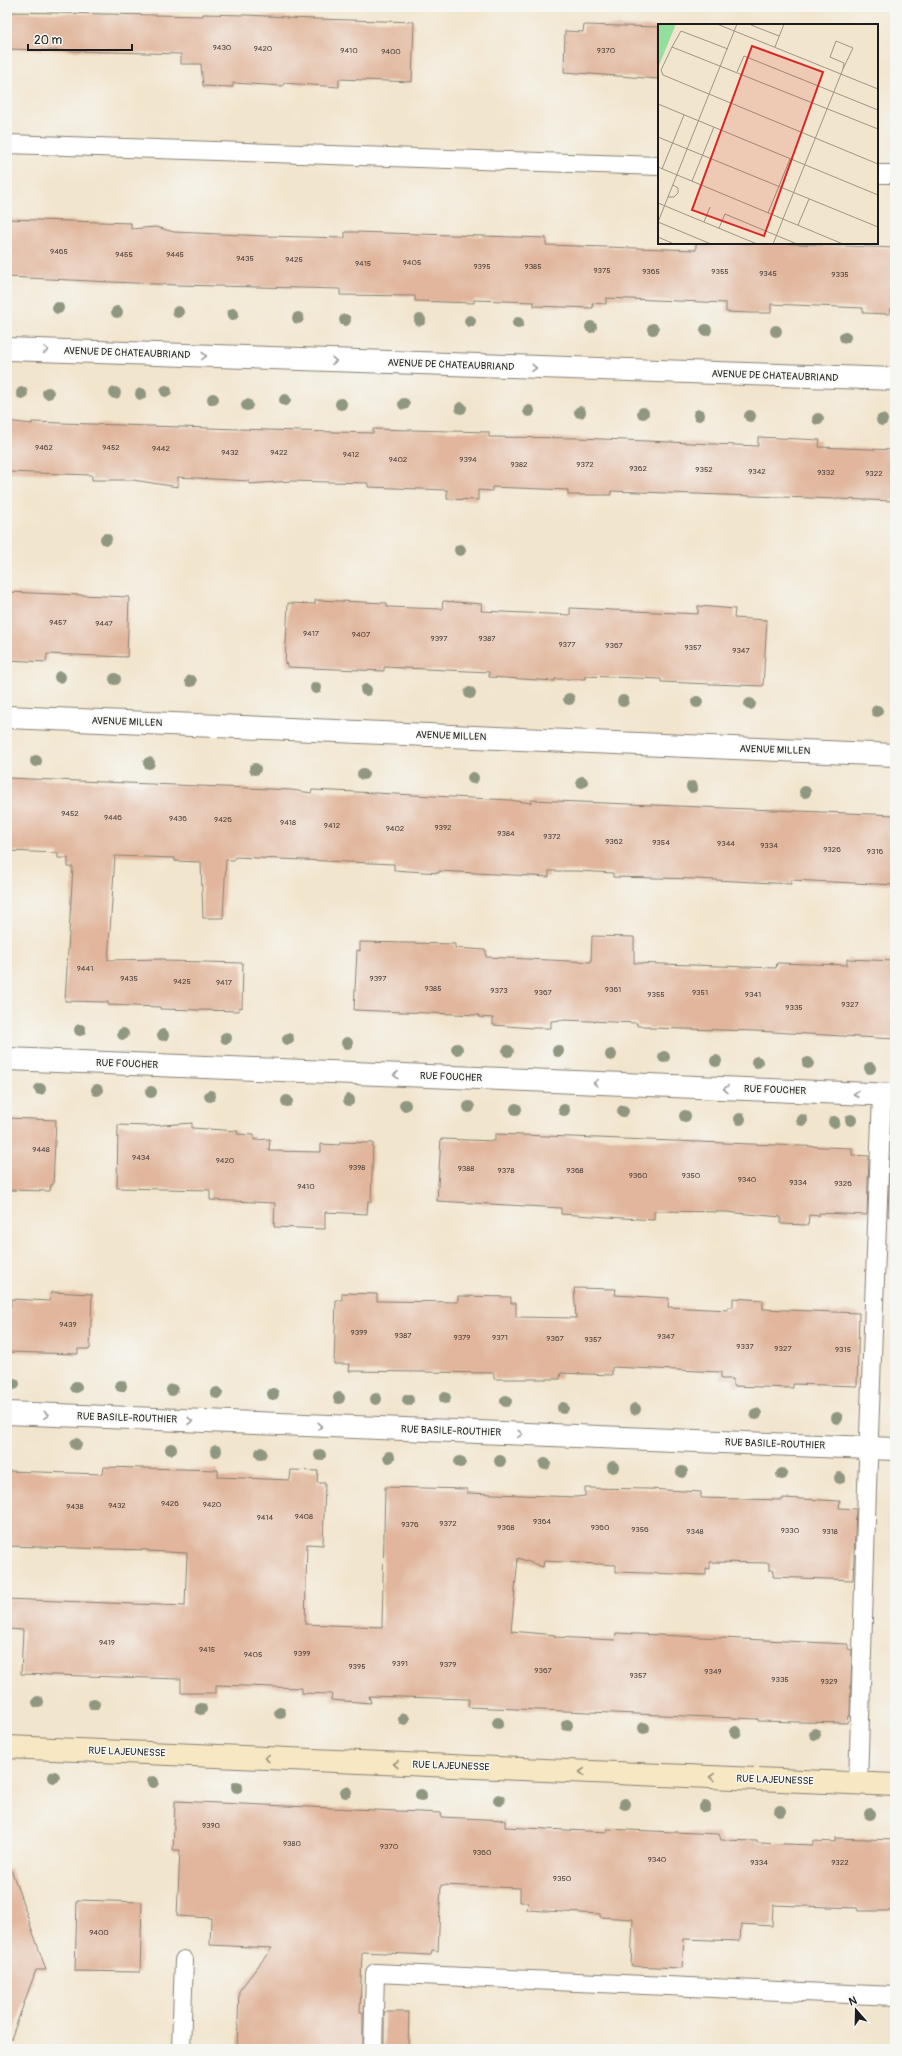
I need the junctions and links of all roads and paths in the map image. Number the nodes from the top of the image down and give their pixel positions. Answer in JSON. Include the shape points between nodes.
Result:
{"nodes":[{"id":1,"x":7,"y":144,"type":"edge"},
{"id":2,"x":658,"y":166,"type":"edge"},
{"id":3,"x":878,"y":174,"type":"edge"},
{"id":4,"x":895,"y":174,"type":"edge"},
{"id":5,"x":7,"y":349,"type":"edge"},
{"id":6,"x":895,"y":379,"type":"edge"},
{"id":7,"x":7,"y":717,"type":"edge"},
{"id":8,"x":895,"y":755,"type":"edge"},
{"id":9,"x":7,"y":1059,"type":"edge"},
{"id":10,"x":889,"y":1095,"type":"edge"},
{"id":11,"x":7,"y":1413,"type":"edge"},
{"id":12,"x":868,"y":1448,"type":"junction"},
{"id":13,"x":895,"y":1449,"type":"edge"},
{"id":14,"x":7,"y":1747,"type":"edge"},
{"id":15,"x":858,"y":1784,"type":"junction"},
{"id":16,"x":895,"y":1786,"type":"edge"},
{"id":17,"x":184,"y":1960,"type":"dead end"},
{"id":18,"x":895,"y":1996,"type":"edge"},
{"id":19,"x":181,"y":2049,"type":"edge"},
{"id":20,"x":373,"y":2049,"type":"edge"}],
"edges":[{"from":1,"to":2,"type":"lane"},
{"from":3,"to":4,"type":"lane"},
{"from":5,"to":6,"type":"street","name":"AVENUE DE CHATEAUBRIAND","one_way":true},
{"from":7,"to":8,"type":"street","name":"AVENUE MILLEN"},
{"from":10,"to":9,"type":"street","name":"RUE FOUCHER","one_way":true},
{"from":10,"to":12,"type":"lane"},
{"from":11,"to":12,"type":"street","name":"RUE BASILE-ROUTHIER","one_way":true},
{"from":12,"to":13,"type":"street","name":"RUE BASILE-ROUTHIER"},
{"from":12,"to":15,"type":"lane"},
{"from":15,"to":14,"type":"main road","name":"RUE LAJEUNESSE","one_way":true},
{"from":15,"to":16,"type":"main road","name":"RUE LAJEUNESSE"},
{"from":17,"to":19,"type":"lane"},
{"from":18,"to":20,"type":"lane","via":[[376,1973]]}]}
